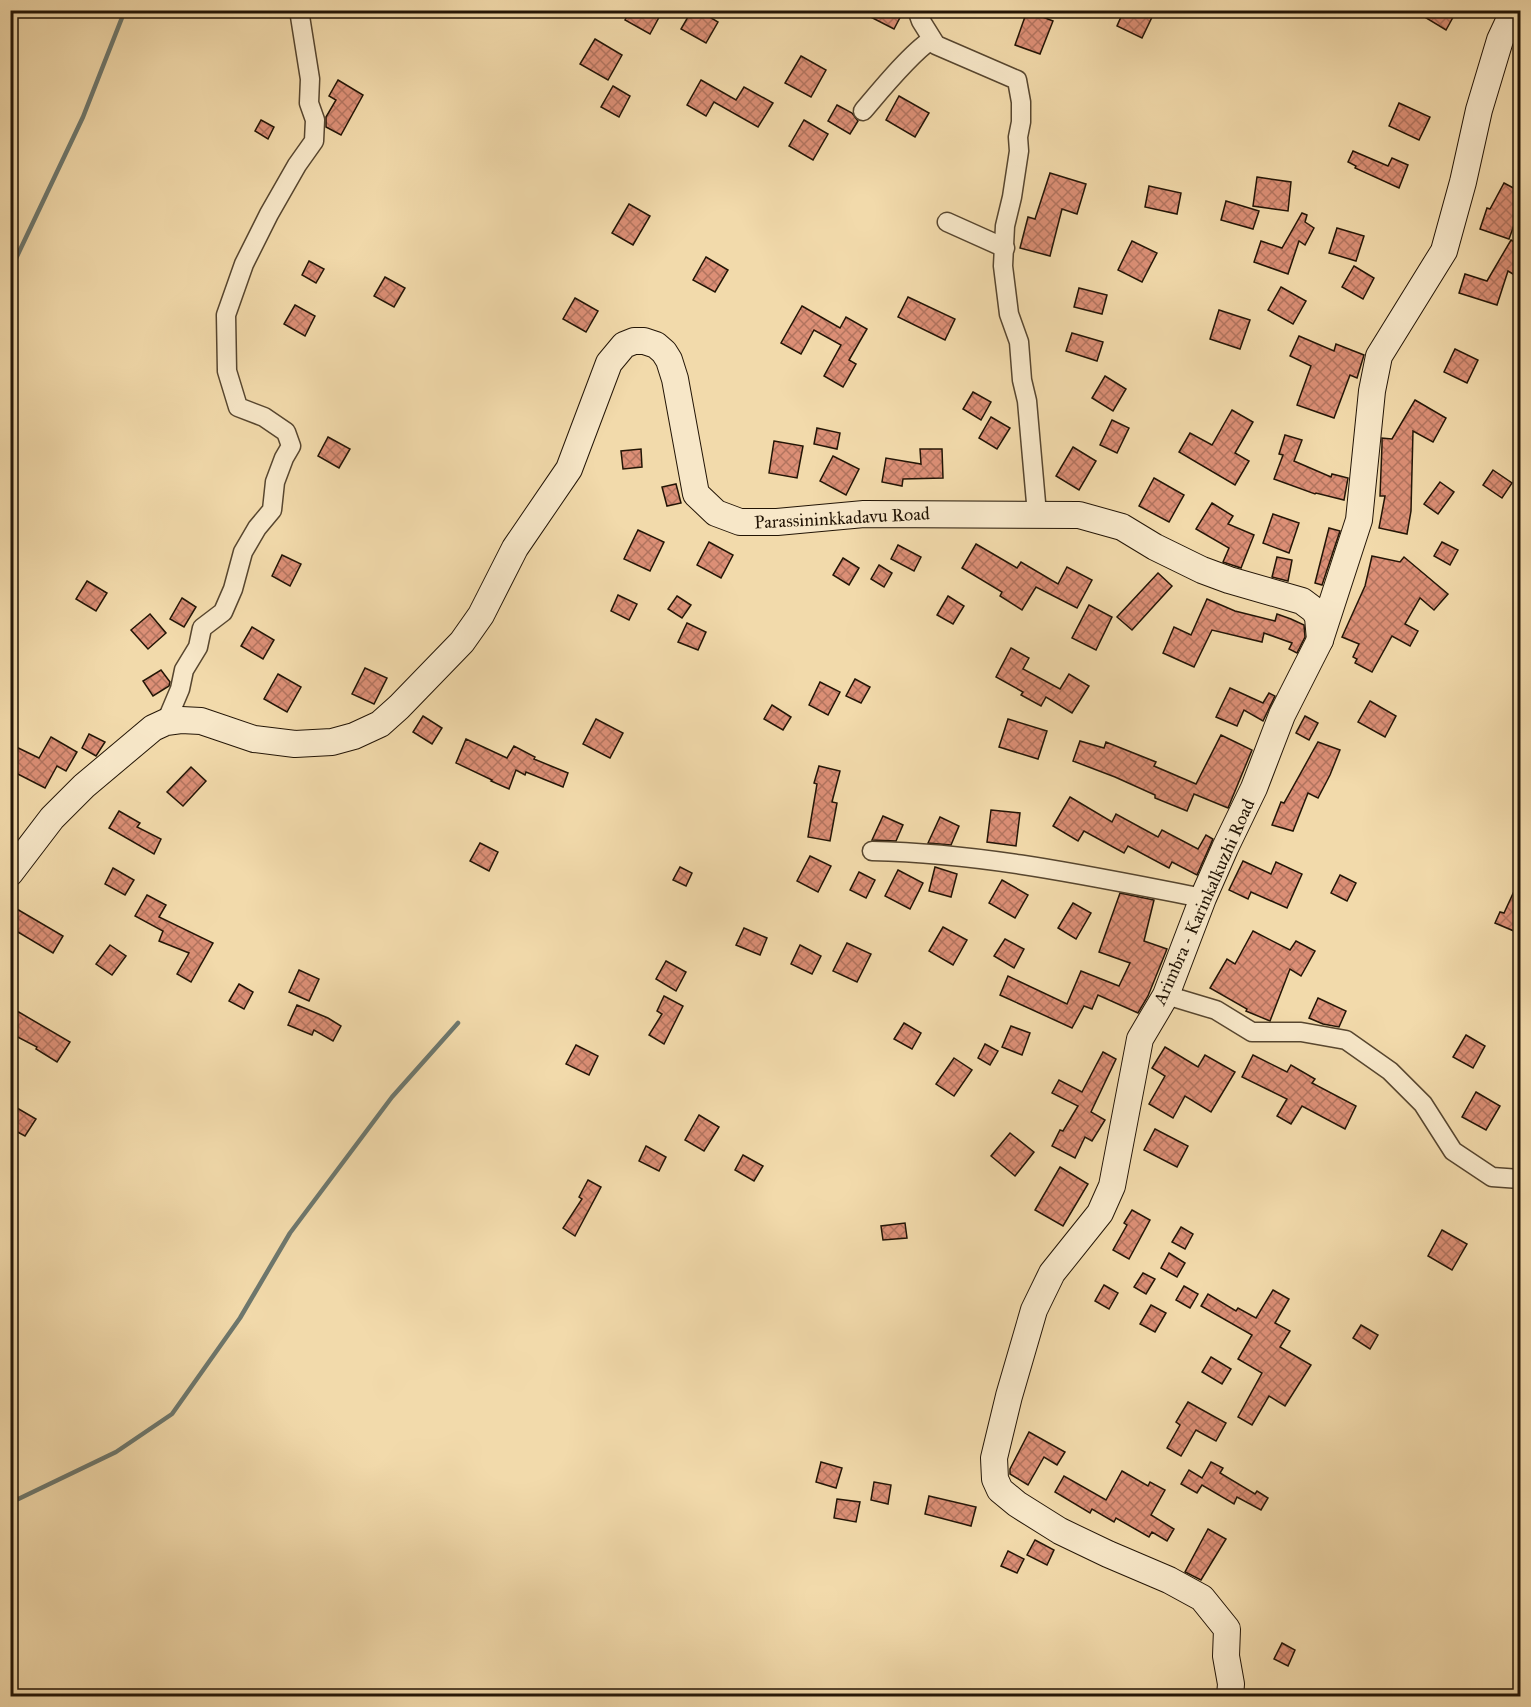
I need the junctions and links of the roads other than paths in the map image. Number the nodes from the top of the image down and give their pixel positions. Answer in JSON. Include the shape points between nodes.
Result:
{"nodes":[{"id":1,"x":299,"y":10,"type":"edge"},
{"id":2,"x":917,"y":10,"type":"edge"},
{"id":3,"x":1514,"y":10,"type":"edge"},
{"id":4,"x":931,"y":40,"type":"junction"},
{"id":5,"x":863,"y":111,"type":"dead end"},
{"id":6,"x":947,"y":222,"type":"dead end"},
{"id":7,"x":1005,"y":248,"type":"junction"},
{"id":8,"x":1038,"y":514,"type":"junction"},
{"id":9,"x":1320,"y":640,"type":"junction"},
{"id":10,"x":166,"y":722,"type":"junction"},
{"id":11,"x":872,"y":851,"type":"dead end"},
{"id":12,"x":10,"y":873,"type":"edge"},
{"id":13,"x":1203,"y":898,"type":"junction"},
{"id":14,"x":1166,"y":995,"type":"junction"},
{"id":15,"x":1521,"y":1179,"type":"edge"},
{"id":16,"x":1230,"y":1696,"type":"edge"}],
"edges":[{"from":1,"to":10,"type":"street","via":[[310,79],[309,103],[315,120],[314,141],[269,214],[244,264],[225,328],[227,371],[238,407],[264,417],[286,432],[291,446],[275,482],[272,510],[243,552],[223,612],[202,628],[198,647],[184,670]]},
{"from":2,"to":4,"type":"street"},
{"from":3,"to":9,"type":"main road","name":"Arimbra - Karinkalkuzhi Road","via":[[1500,40],[1482,100],[1444,250],[1379,356],[1359,520]]},
{"from":4,"to":5,"type":"street"},
{"from":4,"to":7,"type":"street","via":[[1017,80],[1021,102],[1019,151],[1005,226]]},
{"from":6,"to":7,"type":"street"},
{"from":7,"to":8,"type":"street","via":[[1003,266],[1009,314],[1021,352]]},
{"from":8,"to":9,"type":"main road","name":"Parassininkkadavu Road","via":[[1079,515],[1122,527],[1203,570],[1302,601],[1318,617]]},
{"from":8,"to":10,"type":"main road","name":"Parassininkkadavu Road","via":[[864,514],[740,522],[716,513],[696,494],[669,360],[656,345],[634,341],[624,345],[609,363],[569,469],[515,548],[482,615],[462,642],[380,724],[332,742],[295,744],[254,739],[201,721]]},
{"from":9,"to":13,"type":"main road","name":"Arimbra - Karinkalkuzhi Road","via":[[1282,716]]},
{"from":10,"to":12,"type":"main road","via":[[153,728],[84,786],[52,818]]},
{"from":11,"to":13,"type":"street","via":[[1040,866]]},
{"from":13,"to":14,"type":"main road","name":"Arimbra - Karinkalkuzhi Road"},
{"from":14,"to":15,"type":"street","via":[[1215,1010],[1252,1032],[1301,1032],[1346,1040],[1390,1071],[1423,1104],[1453,1151],[1492,1178]]},
{"from":14,"to":16,"type":"main road","name":"Arimbra - Karinkalkuzhi Road","via":[[1140,1039],[1112,1186],[1100,1213],[1052,1273],[1034,1310],[1009,1396],[994,1469],[1000,1490],[1060,1531],[1202,1598],[1227,1629]]}]}
